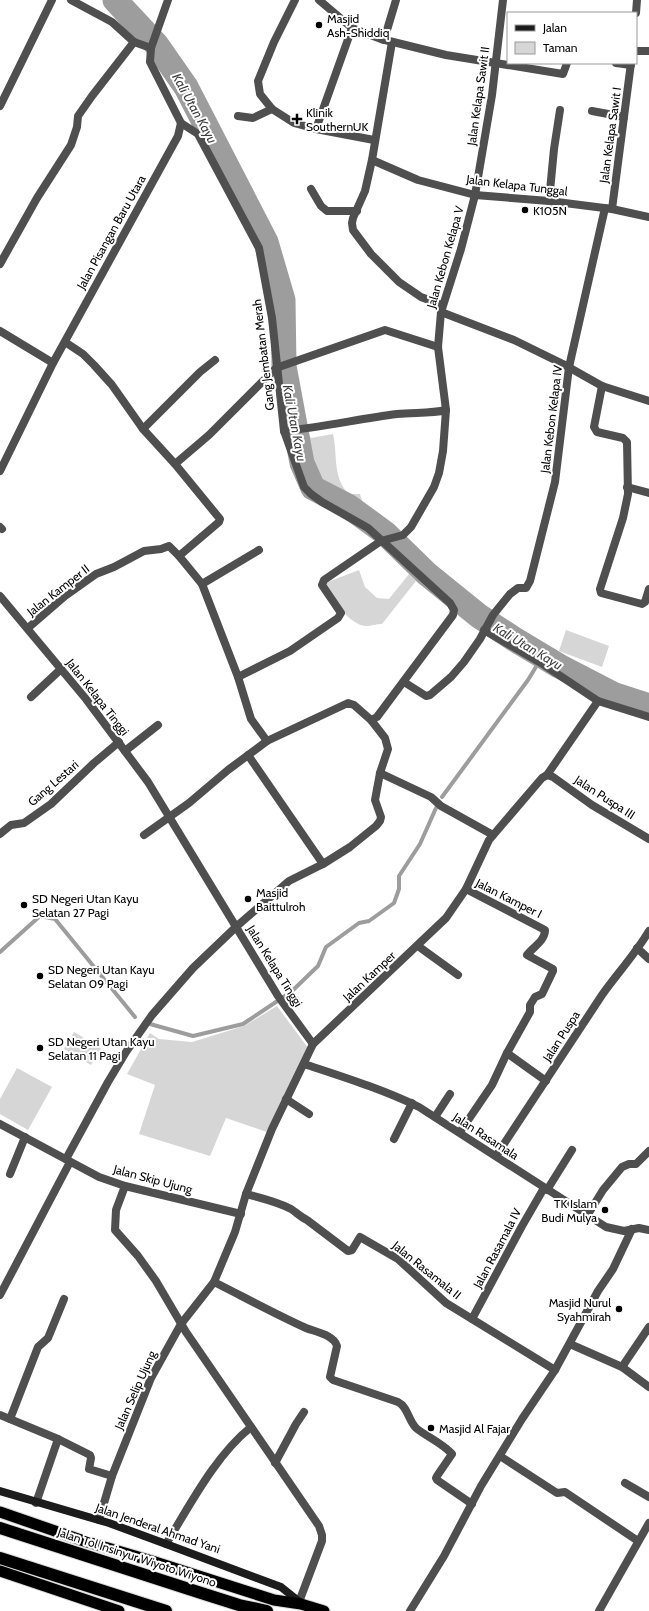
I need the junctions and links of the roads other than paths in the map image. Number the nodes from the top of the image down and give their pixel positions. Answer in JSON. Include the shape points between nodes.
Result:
{"nodes":[{"id":1,"x":52,"y":0,"type":"edge"},
{"id":2,"x":71,"y":0,"type":"edge"},
{"id":3,"x":168,"y":0,"type":"edge"},
{"id":4,"x":295,"y":0,"type":"edge"},
{"id":5,"x":319,"y":0,"type":"edge"},
{"id":6,"x":396,"y":0,"type":"edge"},
{"id":7,"x":503,"y":0,"type":"edge"},
{"id":8,"x":637,"y":0,"type":"edge"},
{"id":9,"x":636,"y":12,"type":"edge"},
{"id":10,"x":352,"y":28,"type":"junction"},
{"id":11,"x":388,"y":41,"type":"junction"},
{"id":12,"x":134,"y":42,"type":"junction"},
{"id":13,"x":152,"y":48,"type":"junction"},
{"id":14,"x":637,"y":51,"type":"edge"},
{"id":15,"x":649,"y":52,"type":"edge"},
{"id":16,"x":496,"y":63,"type":"junction"},
{"id":17,"x":567,"y":64,"type":"edge"},
{"id":18,"x":631,"y":64,"type":"edge"},
{"id":19,"x":0,"y":106,"type":"edge"},
{"id":20,"x":272,"y":109,"type":"junction"},
{"id":21,"x":560,"y":110,"type":"dead end"},
{"id":22,"x":592,"y":111,"type":"dead end"},
{"id":23,"x":238,"y":116,"type":"dead end"},
{"id":24,"x":624,"y":117,"type":"junction"},
{"id":25,"x":181,"y":123,"type":"junction"},
{"id":26,"x":316,"y":129,"type":"junction"},
{"id":27,"x":374,"y":140,"type":"junction"},
{"id":28,"x":372,"y":160,"type":"junction"},
{"id":29,"x":312,"y":189,"type":"dead end"},
{"id":30,"x":475,"y":195,"type":"junction"},
{"id":31,"x":550,"y":201,"type":"junction"},
{"id":32,"x":609,"y":209,"type":"junction"},
{"id":33,"x":357,"y":211,"type":"junction"},
{"id":34,"x":649,"y":218,"type":"edge"},
{"id":35,"x":0,"y":264,"type":"edge"},
{"id":36,"x":442,"y":309,"type":"junction"},
{"id":37,"x":0,"y":331,"type":"edge"},
{"id":38,"x":64,"y":342,"type":"junction"},
{"id":39,"x":438,"y":347,"type":"junction"},
{"id":40,"x":215,"y":360,"type":"dead end"},
{"id":41,"x":53,"y":363,"type":"junction"},
{"id":42,"x":282,"y":365,"type":"junction"},
{"id":43,"x":569,"y":367,"type":"junction"},
{"id":44,"x":602,"y":386,"type":"junction"},
{"id":45,"x":649,"y":401,"type":"edge"},
{"id":46,"x":446,"y":410,"type":"junction"},
{"id":47,"x":143,"y":429,"type":"junction"},
{"id":48,"x":288,"y":431,"type":"junction"},
{"id":49,"x":175,"y":464,"type":"junction"},
{"id":50,"x":0,"y":471,"type":"edge"},
{"id":51,"x":627,"y":487,"type":"junction"},
{"id":52,"x":649,"y":493,"type":"edge"},
{"id":53,"x":383,"y":540,"type":"junction"},
{"id":54,"x":259,"y":550,"type":"dead end"},
{"id":55,"x":180,"y":556,"type":"junction"},
{"id":56,"x":202,"y":584,"type":"junction"},
{"id":57,"x":649,"y":589,"type":"edge"},
{"id":58,"x":0,"y":596,"type":"edge"},
{"id":59,"x":28,"y":628,"type":"junction"},
{"id":60,"x":485,"y":629,"type":"junction"},
{"id":61,"x":61,"y":669,"type":"junction"},
{"id":62,"x":238,"y":677,"type":"junction"},
{"id":63,"x":404,"y":682,"type":"junction"},
{"id":64,"x":31,"y":697,"type":"dead end"},
{"id":65,"x":598,"y":701,"type":"junction"},
{"id":66,"x":649,"y":717,"type":"edge"},
{"id":67,"x":371,"y":720,"type":"junction"},
{"id":68,"x":158,"y":725,"type":"dead end"},
{"id":69,"x":267,"y":741,"type":"junction"},
{"id":70,"x":119,"y":742,"type":"junction"},
{"id":71,"x":125,"y":751,"type":"junction"},
{"id":72,"x":248,"y":755,"type":"junction"},
{"id":73,"x":380,"y":773,"type":"junction"},
{"id":74,"x":547,"y":775,"type":"junction"},
{"id":75,"x":170,"y":816,"type":"junction"},
{"id":76,"x":0,"y":834,"type":"edge"},
{"id":77,"x":144,"y":834,"type":"dead end"},
{"id":78,"x":493,"y":835,"type":"junction"},
{"id":79,"x":649,"y":839,"type":"edge"},
{"id":80,"x":323,"y":864,"type":"junction"},
{"id":81,"x":466,"y":890,"type":"junction"},
{"id":82,"x":236,"y":926,"type":"junction"},
{"id":83,"x":649,"y":931,"type":"edge"},
{"id":84,"x":418,"y":946,"type":"junction"},
{"id":85,"x":637,"y":948,"type":"junction"},
{"id":86,"x":649,"y":959,"type":"edge"},
{"id":87,"x":458,"y":975,"type":"dead end"},
{"id":88,"x":313,"y":1044,"type":"junction"},
{"id":89,"x":507,"y":1053,"type":"junction"},
{"id":90,"x":304,"y":1064,"type":"junction"},
{"id":91,"x":546,"y":1081,"type":"junction"},
{"id":92,"x":450,"y":1094,"type":"dead end"},
{"id":93,"x":286,"y":1100,"type":"junction"},
{"id":94,"x":412,"y":1103,"type":"junction"},
{"id":95,"x":309,"y":1114,"type":"dead end"},
{"id":96,"x":435,"y":1117,"type":"junction"},
{"id":97,"x":0,"y":1124,"type":"edge"},
{"id":98,"x":460,"y":1132,"type":"junction"},
{"id":99,"x":26,"y":1138,"type":"junction"},
{"id":100,"x":394,"y":1139,"type":"dead end"},
{"id":101,"x":572,"y":1150,"type":"dead end"},
{"id":102,"x":649,"y":1151,"type":"edge"},
{"id":103,"x":496,"y":1156,"type":"junction"},
{"id":104,"x":68,"y":1160,"type":"junction"},
{"id":105,"x":10,"y":1174,"type":"dead end"},
{"id":106,"x":125,"y":1186,"type":"junction"},
{"id":107,"x":545,"y":1189,"type":"junction"},
{"id":108,"x":246,"y":1194,"type":"junction"},
{"id":109,"x":241,"y":1214,"type":"junction"},
{"id":110,"x":587,"y":1216,"type":"junction"},
{"id":111,"x":632,"y":1229,"type":"junction"},
{"id":112,"x":649,"y":1230,"type":"edge"},
{"id":113,"x":214,"y":1282,"type":"junction"},
{"id":114,"x":0,"y":1295,"type":"edge"},
{"id":115,"x":64,"y":1299,"type":"dead end"},
{"id":116,"x":472,"y":1319,"type":"junction"},
{"id":117,"x":181,"y":1324,"type":"junction"},
{"id":118,"x":649,"y":1327,"type":"edge"},
{"id":119,"x":570,"y":1344,"type":"junction"},
{"id":120,"x":622,"y":1367,"type":"junction"},
{"id":121,"x":555,"y":1370,"type":"junction"},
{"id":122,"x":649,"y":1387,"type":"edge"},
{"id":123,"x":304,"y":1412,"type":"dead end"},
{"id":124,"x":0,"y":1415,"type":"edge"},
{"id":125,"x":10,"y":1419,"type":"junction"},
{"id":126,"x":250,"y":1427,"type":"junction"},
{"id":127,"x":58,"y":1439,"type":"junction"},
{"id":128,"x":500,"y":1456,"type":"junction"},
{"id":129,"x":275,"y":1463,"type":"junction"},
{"id":130,"x":112,"y":1476,"type":"junction"},
{"id":131,"x":625,"y":1483,"type":"dead end"},
{"id":132,"x":0,"y":1491,"type":"edge"},
{"id":133,"x":649,"y":1497,"type":"edge"},
{"id":134,"x":36,"y":1503,"type":"junction"},
{"id":135,"x":472,"y":1504,"type":"junction"},
{"id":136,"x":0,"y":1512,"type":"edge"},
{"id":137,"x":98,"y":1520,"type":"junction"},
{"id":138,"x":649,"y":1523,"type":"edge"},
{"id":139,"x":0,"y":1526,"type":"edge"},
{"id":140,"x":638,"y":1541,"type":"junction"},
{"id":141,"x":166,"y":1544,"type":"junction"},
{"id":142,"x":0,"y":1558,"type":"edge"},
{"id":143,"x":0,"y":1571,"type":"edge"},
{"id":144,"x":300,"y":1603,"type":"junction"},
{"id":145,"x":119,"y":1611,"type":"edge"},
{"id":146,"x":166,"y":1611,"type":"edge"},
{"id":147,"x":267,"y":1611,"type":"edge"},
{"id":148,"x":324,"y":1611,"type":"edge"},
{"id":149,"x":410,"y":1611,"type":"edge"},
{"id":150,"x":600,"y":1611,"type":"edge"}],
"edges":[{"from":1,"to":19,"type":"street"},
{"from":2,"to":12,"type":"street","via":[[112,22]]},
{"from":3,"to":13,"type":"street"},
{"from":4,"to":20,"type":"street","via":[[258,81],[260,94]]},
{"from":5,"to":10,"type":"street"},
{"from":6,"to":11,"type":"street"},
{"from":7,"to":16,"type":"street","name":"Jalan Kelapa Sawit II"},
{"from":8,"to":9,"type":"street"},
{"from":10,"to":11,"type":"street"},
{"from":10,"to":26,"type":"street"},
{"from":11,"to":16,"type":"street","via":[[446,55]]},
{"from":11,"to":27,"type":"street"},
{"from":12,"to":13,"type":"street"},
{"from":12,"to":35,"type":"street","via":[[78,116],[71,145],[37,198]]},
{"from":13,"to":25,"type":"street","via":[[150,62],[153,70]]},
{"from":14,"to":15,"type":"street"},
{"from":16,"to":17,"type":"street","via":[[563,74]]},
{"from":16,"to":30,"type":"street","name":"Jalan Kelapa Sawit II"},
{"from":18,"to":24,"type":"street","name":"Jalan Kelapa Sawit I"},
{"from":20,"to":23,"type":"street","via":[[253,118]]},
{"from":20,"to":26,"type":"street","via":[[294,123]]},
{"from":21,"to":31,"type":"street"},
{"from":22,"to":24,"type":"street"},
{"from":24,"to":32,"type":"street","name":"Jalan Kelapa Sawit I"},
{"from":25,"to":38,"type":"street","name":"Jalan Pisangan Baru Utara","via":[[178,136]]},
{"from":25,"to":42,"type":"street","name":"Gang Jembatan Merah","via":[[198,134],[259,248]]},
{"from":26,"to":27,"type":"street"},
{"from":27,"to":28,"type":"street"},
{"from":28,"to":30,"type":"street","name":"Jalan Kelapa Tunggal","via":[[418,180]]},
{"from":28,"to":33,"type":"street","via":[[365,191]]},
{"from":29,"to":33,"type":"street","via":[[325,210]]},
{"from":30,"to":31,"type":"street","name":"Jalan Kelapa Tunggal"},
{"from":30,"to":36,"type":"street","name":"Jalan Kebon Kelapa V"},
{"from":31,"to":32,"type":"street","name":"Jalan Kelapa Tunggal"},
{"from":32,"to":34,"type":"street","name":"Jalan Kelapa Tunggal"},
{"from":32,"to":43,"type":"street","name":"Jalan Kebon Kelapa IV"},
{"from":33,"to":36,"type":"street","via":[[352,223],[353,230],[371,254],[399,282]]},
{"from":36,"to":39,"type":"street","name":"Jalan Kebon Kelapa V"},
{"from":36,"to":43,"type":"street"},
{"from":37,"to":41,"type":"street"},
{"from":38,"to":41,"type":"street","name":"Jalan Pisangan Baru Utara"},
{"from":38,"to":47,"type":"street","via":[[83,354],[112,384]]},
{"from":39,"to":42,"type":"street","via":[[385,330]]},
{"from":39,"to":46,"type":"street","name":"Jalan Kebon Kelapa V"},
{"from":40,"to":47,"type":"street"},
{"from":41,"to":50,"type":"street","name":"Jalan Pisangan Baru Utara"},
{"from":42,"to":48,"type":"street","name":"Gang Jembatan Merah"},
{"from":42,"to":49,"type":"street"},
{"from":43,"to":44,"type":"street"},
{"from":43,"to":60,"type":"street","name":"Jalan Kebon Kelapa IV","via":[[555,482],[530,581],[526,588],[518,588],[510,594]]},
{"from":44,"to":45,"type":"street"},
{"from":44,"to":51,"type":"street","via":[[594,427],[597,432],[623,438],[627,442]]},
{"from":46,"to":48,"type":"street","via":[[399,414]]},
{"from":46,"to":53,"type":"street","name":"Jalan Kebon Kelapa V","via":[[443,451],[434,487],[411,527],[403,535]]},
{"from":47,"to":49,"type":"street"},
{"from":48,"to":53,"type":"street","name":"Gang Jembatan Merah","via":[[304,487]]},
{"from":49,"to":55,"type":"street","via":[[220,519]]},
{"from":51,"to":52,"type":"street"},
{"from":51,"to":57,"type":"street","via":[[623,518],[600,589],[601,593],[642,604]]},
{"from":53,"to":62,"type":"street","name":"Jalan Kebon Kelapa V","via":[[322,583],[341,612],[338,618],[290,651]]},
{"from":53,"to":63,"type":"street","name":"Gang Jembatan Merah","via":[[450,603],[454,610]]},
{"from":54,"to":56,"type":"street"},
{"from":55,"to":56,"type":"street"},
{"from":55,"to":59,"type":"street","name":"Jalan Kamper II","via":[[170,546],[144,551],[96,574],[65,596]]},
{"from":56,"to":62,"type":"street"},
{"from":58,"to":59,"type":"street","name":"Jalan Kelapa Tinggi"},
{"from":59,"to":61,"type":"street","name":"Jalan Kelapa Tinggi"},
{"from":60,"to":63,"type":"street","name":"Jalan Kebon Kelapa IV","via":[[464,662],[430,695],[426,696]]},
{"from":60,"to":65,"type":"street"},
{"from":61,"to":64,"type":"street"},
{"from":61,"to":70,"type":"street","name":"Jalan Kelapa Tinggi"},
{"from":62,"to":69,"type":"street","via":[[251,719]]},
{"from":63,"to":67,"type":"street","via":[[377,717]]},
{"from":65,"to":66,"type":"street"},
{"from":65,"to":74,"type":"street","name":"Jalan Kamper"},
{"from":67,"to":69,"type":"street","via":[[348,703]]},
{"from":67,"to":73,"type":"street","via":[[385,738],[388,749]]},
{"from":68,"to":71,"type":"street"},
{"from":69,"to":72,"type":"street"},
{"from":70,"to":71,"type":"street","name":"Jalan Kelapa Tinggi"},
{"from":70,"to":76,"type":"street","name":"Gang Lestari","via":[[51,804],[24,822],[11,825]]},
{"from":71,"to":75,"type":"street","name":"Jalan Kelapa Tinggi"},
{"from":72,"to":75,"type":"street"},
{"from":72,"to":80,"type":"street"},
{"from":73,"to":78,"type":"street","via":[[431,797],[441,806]]},
{"from":73,"to":80,"type":"street","via":[[375,800],[381,817],[380,822],[350,847]]},
{"from":74,"to":78,"type":"street","name":"Jalan Kamper"},
{"from":74,"to":79,"type":"street","name":"Jalan Puspa III"},
{"from":75,"to":77,"type":"street"},
{"from":75,"to":82,"type":"street","name":"Jalan Kelapa Tinggi"},
{"from":78,"to":81,"type":"street","name":"Jalan Kamper"},
{"from":80,"to":82,"type":"street","via":[[289,881]]},
{"from":81,"to":84,"type":"street","name":"Jalan Kamper","via":[[446,918]]},
{"from":81,"to":89,"type":"street","name":"Jalan Kamper I","via":[[545,930],[538,944],[527,955],[553,971],[542,994],[535,997],[530,1005],[530,1012]]},
{"from":82,"to":88,"type":"street","name":"Jalan Kelapa Tinggi","via":[[280,999]]},
{"from":82,"to":104,"type":"street","via":[[193,968],[152,1015],[108,1082]]},
{"from":83,"to":85,"type":"street","name":"Jalan Puspa"},
{"from":84,"to":87,"type":"street"},
{"from":84,"to":88,"type":"street","name":"Jalan Kamper"},
{"from":85,"to":86,"type":"street"},
{"from":85,"to":91,"type":"street","name":"Jalan Puspa"},
{"from":88,"to":90,"type":"street","name":"Jalan Kamper"},
{"from":89,"to":91,"type":"street"},
{"from":89,"to":98,"type":"street","via":[[492,1085]]},
{"from":90,"to":93,"type":"street","name":"Jalan Kamper"},
{"from":90,"to":94,"type":"street","name":"Jalan Rasamala","via":[[360,1082]]},
{"from":91,"to":103,"type":"street","name":"Jalan Puspa"},
{"from":92,"to":96,"type":"street"},
{"from":93,"to":95,"type":"street"},
{"from":93,"to":108,"type":"street","name":"Jalan Kamper"},
{"from":94,"to":96,"type":"street","name":"Jalan Rasamala"},
{"from":94,"to":100,"type":"street"},
{"from":96,"to":98,"type":"street","name":"Jalan Rasamala"},
{"from":97,"to":99,"type":"street","name":"Jalan Skip Ujung"},
{"from":98,"to":103,"type":"street","name":"Jalan Rasamala"},
{"from":99,"to":104,"type":"street","name":"Jalan Skip Ujung"},
{"from":99,"to":105,"type":"street"},
{"from":101,"to":107,"type":"street","name":"Jalan Rasamala IV"},
{"from":102,"to":110,"type":"street","via":[[636,1164],[622,1167],[603,1190]]},
{"from":103,"to":107,"type":"street","name":"Jalan Rasamala"},
{"from":104,"to":106,"type":"street","name":"Jalan Skip Ujung","via":[[99,1177]]},
{"from":104,"to":114,"type":"street"},
{"from":106,"to":109,"type":"street","name":"Jalan Skip Ujung"},
{"from":106,"to":117,"type":"street","via":[[116,1210],[115,1230],[156,1281]]},
{"from":107,"to":110,"type":"street","name":"Jalan Rasamala"},
{"from":107,"to":116,"type":"street","name":"Jalan Rasamala IV"},
{"from":108,"to":109,"type":"street","name":"Jalan Kamper"},
{"from":108,"to":116,"type":"street","name":"Jalan Rasamala II","via":[[292,1210],[348,1251],[352,1250],[360,1237],[375,1244],[398,1259],[446,1303]]},
{"from":109,"to":113,"type":"street","name":"Jalan Selip Ujung"},
{"from":110,"to":111,"type":"street","name":"Jalan Rasamala","via":[[606,1227]]},
{"from":111,"to":112,"type":"street","name":"Jalan Rasamala"},
{"from":111,"to":119,"type":"street"},
{"from":113,"to":117,"type":"street","name":"Jalan Selip Ujung"},
{"from":113,"to":135,"type":"street","via":[[336,1342],[330,1377],[404,1406],[416,1428],[452,1454],[437,1480]]},
{"from":115,"to":125,"type":"street","via":[[48,1338],[38,1347]]},
{"from":116,"to":121,"type":"street","name":"Jalan Rasamala II"},
{"from":117,"to":126,"type":"street"},
{"from":117,"to":130,"type":"street","name":"Jalan Selip Ujung","via":[[151,1378]]},
{"from":118,"to":120,"type":"street"},
{"from":119,"to":120,"type":"street"},
{"from":119,"to":121,"type":"street"},
{"from":120,"to":122,"type":"street"},
{"from":121,"to":128,"type":"street"},
{"from":123,"to":129,"type":"street"},
{"from":124,"to":125,"type":"street"},
{"from":125,"to":127,"type":"street"},
{"from":126,"to":129,"type":"street"},
{"from":126,"to":141,"type":"street","via":[[213,1470]]},
{"from":127,"to":130,"type":"street","via":[[90,1455],[89,1469]]},
{"from":127,"to":134,"type":"street"},
{"from":128,"to":135,"type":"street"},
{"from":128,"to":140,"type":"street","via":[[557,1493],[565,1492]]},
{"from":129,"to":144,"type":"street","via":[[319,1526],[322,1535]]},
{"from":130,"to":137,"type":"street","name":"Jalan Selip Ujung"},
{"from":131,"to":133,"type":"street"},
{"from":132,"to":134,"type":"main road","name":"Jalan Jenderal Ahmad Yani"},
{"from":134,"to":137,"type":"main road","name":"Jalan Jenderal Ahmad Yani"},
{"from":135,"to":149,"type":"street"},
{"from":136,"to":144,"type":"highway","name":"Jalan Jenderal Ahmad Yani","via":[[274,1600]]},
{"from":137,"to":141,"type":"main road","name":"Jalan Jenderal Ahmad Yani"},
{"from":138,"to":140,"type":"street"},
{"from":139,"to":147,"type":"highway","name":"Jalan Tol Insinyur Wiyoto Wiyono","via":[[212,1597]]},
{"from":140,"to":150,"type":"street"},
{"from":141,"to":144,"type":"main road","name":"Jalan Jenderal Ahmad Yani","via":[[281,1587]]},
{"from":142,"to":146,"type":"highway"},
{"from":143,"to":145,"type":"highway"},
{"from":144,"to":148,"type":"highway","name":"Jalan Jenderal Ahmad Yani"}]}
